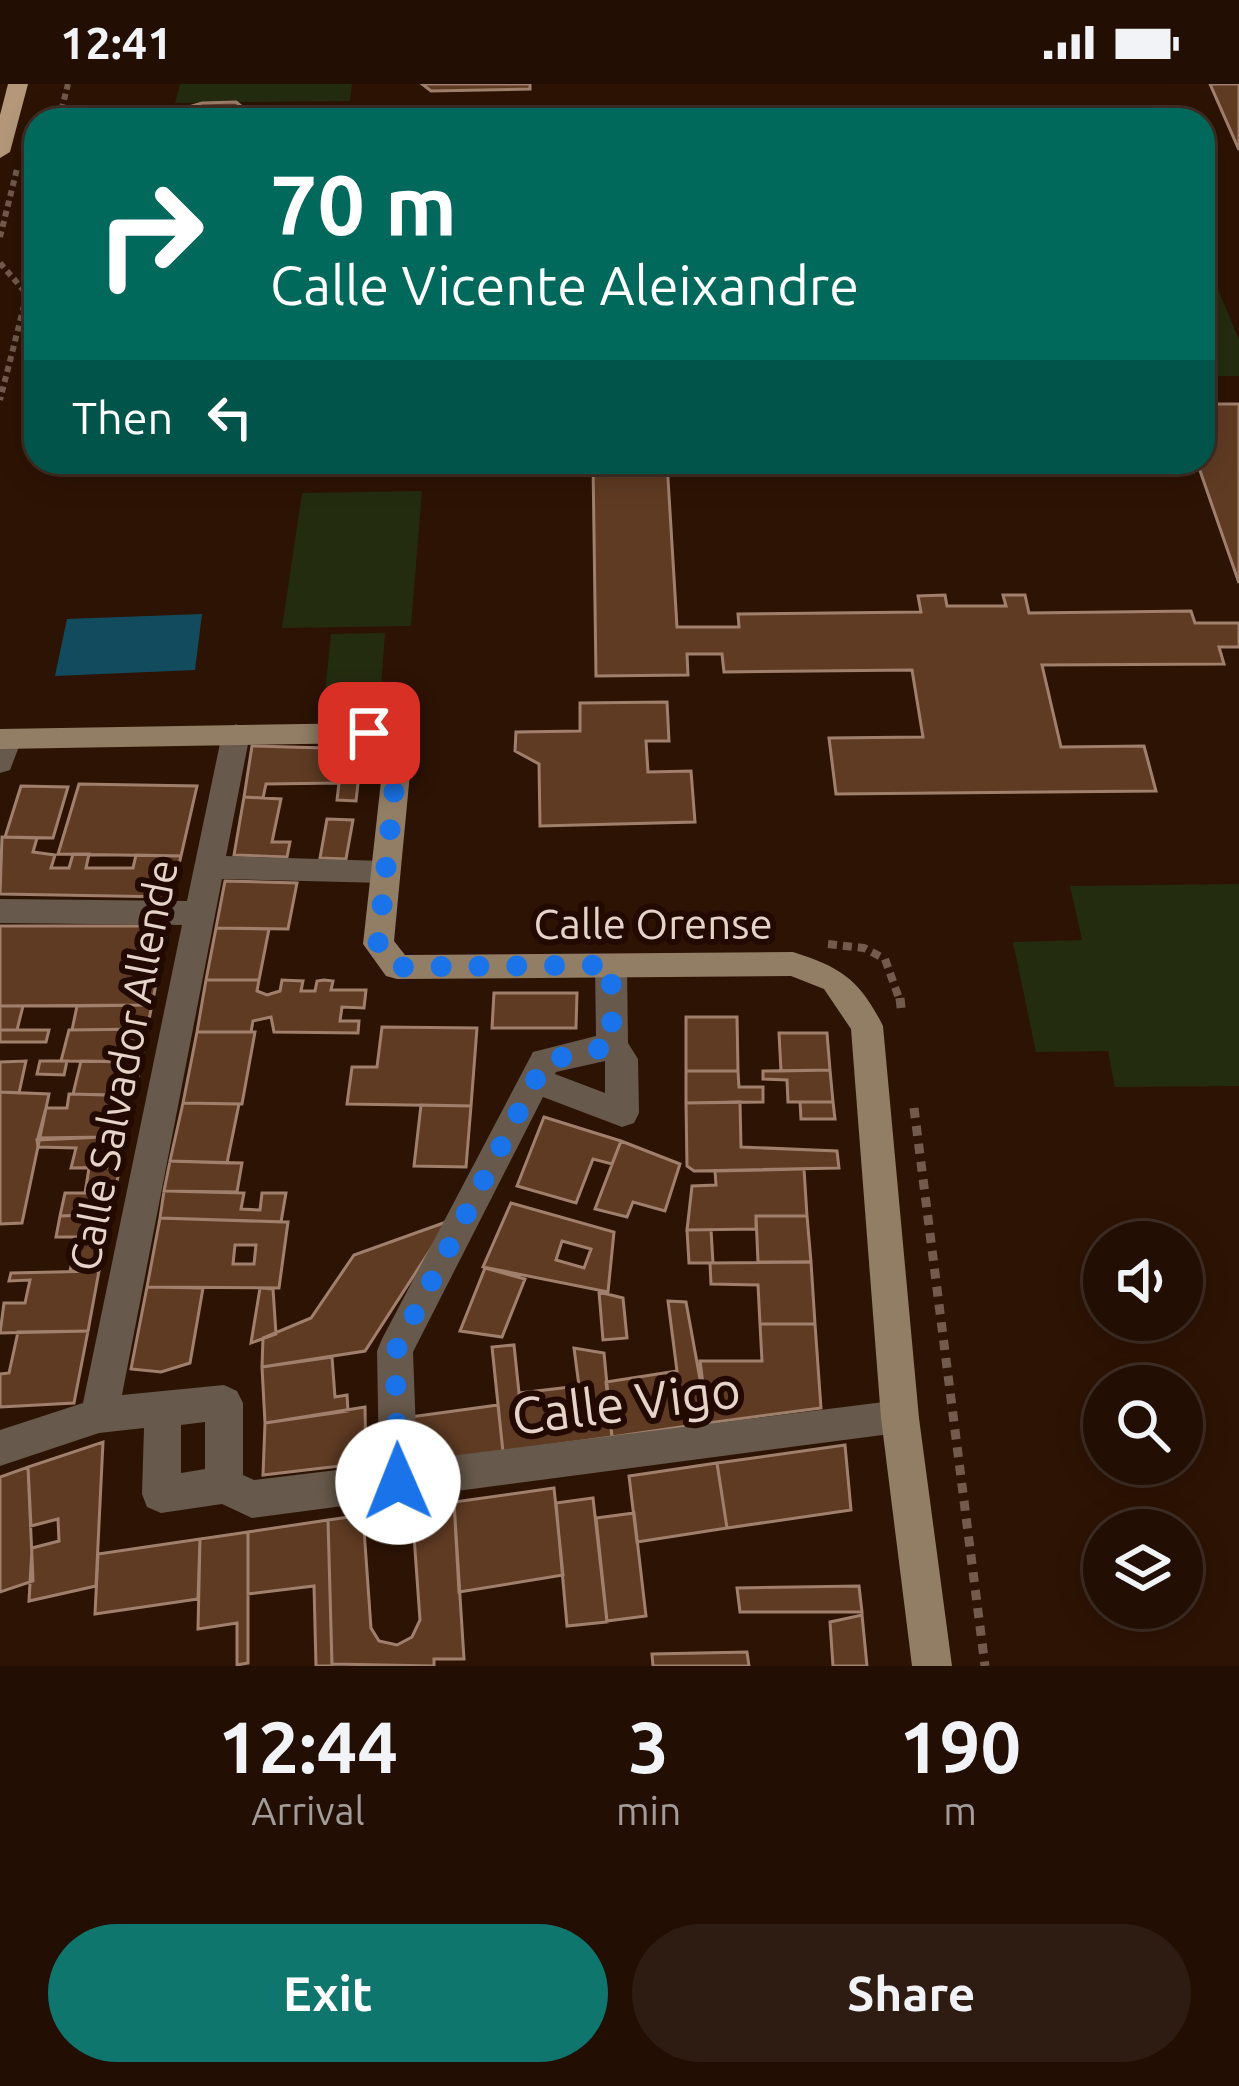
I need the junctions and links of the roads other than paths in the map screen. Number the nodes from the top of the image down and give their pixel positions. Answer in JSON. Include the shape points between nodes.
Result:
{"nodes":[{"id":1,"x":18,"y":84,"type":"edge"},
{"id":2,"x":0,"y":152,"type":"edge"},
{"id":3,"x":236,"y":734,"type":"junction"},
{"id":4,"x":3,"y":747,"type":"edge"},
{"id":5,"x":209,"y":867,"type":"junction"},
{"id":6,"x":384,"y":872,"type":"junction"},
{"id":7,"x":0,"y":910,"type":"edge"},
{"id":8,"x":200,"y":913,"type":"junction"},
{"id":9,"x":611,"y":965,"type":"junction"},
{"id":10,"x":612,"y":1046,"type":"junction"},
{"id":11,"x":534,"y":1080,"type":"junction"},
{"id":12,"x":163,"y":1412,"type":"junction"},
{"id":13,"x":99,"y":1414,"type":"junction"},
{"id":14,"x":900,"y":1418,"type":"junction"},
{"id":15,"x":0,"y":1448,"type":"edge"},
{"id":16,"x":398,"y":1482,"type":"junction"},
{"id":17,"x":224,"y":1485,"type":"junction"},
{"id":18,"x":932,"y":1666,"type":"edge"}],
"edges":[{"from":1,"to":2,"type":"main road"},
{"from":3,"to":4,"type":"main road","name":"Calle Orense"},
{"from":3,"to":5,"type":"street","name":"Calle Salvador Allende"},
{"from":3,"to":6,"type":"main road","name":"Calle Orense","via":[[369,733],[393,743]]},
{"from":5,"to":6,"type":"street"},
{"from":5,"to":8,"type":"street","name":"Calle Salvador Allende"},
{"from":6,"to":9,"type":"main road","name":"Calle Orense","via":[[378,944],[397,967]]},
{"from":7,"to":8,"type":"street"},
{"from":8,"to":13,"type":"street","name":"Calle Salvador Allende"},
{"from":9,"to":10,"type":"street"},
{"from":9,"to":14,"type":"main road","name":"Calle Orense","via":[[794,964],[835,980],[867,1026]]},
{"from":10,"to":11,"type":"street","via":[[545,1061]]},
{"from":10,"to":11,"type":"street","via":[[622,1059],[622,1113]]},
{"from":11,"to":16,"type":"street","via":[[395,1352]]},
{"from":12,"to":13,"type":"street"},
{"from":12,"to":17,"type":"street","via":[[224,1403]]},
{"from":12,"to":17,"type":"street","name":"Calle Vigo","via":[[161,1494]]},
{"from":13,"to":15,"type":"street"},
{"from":14,"to":16,"type":"street","name":"Calle Vigo"},
{"from":14,"to":18,"type":"main road","name":"Calle Orense"},
{"from":16,"to":17,"type":"street","name":"Calle Vigo","via":[[252,1499]]}]}
